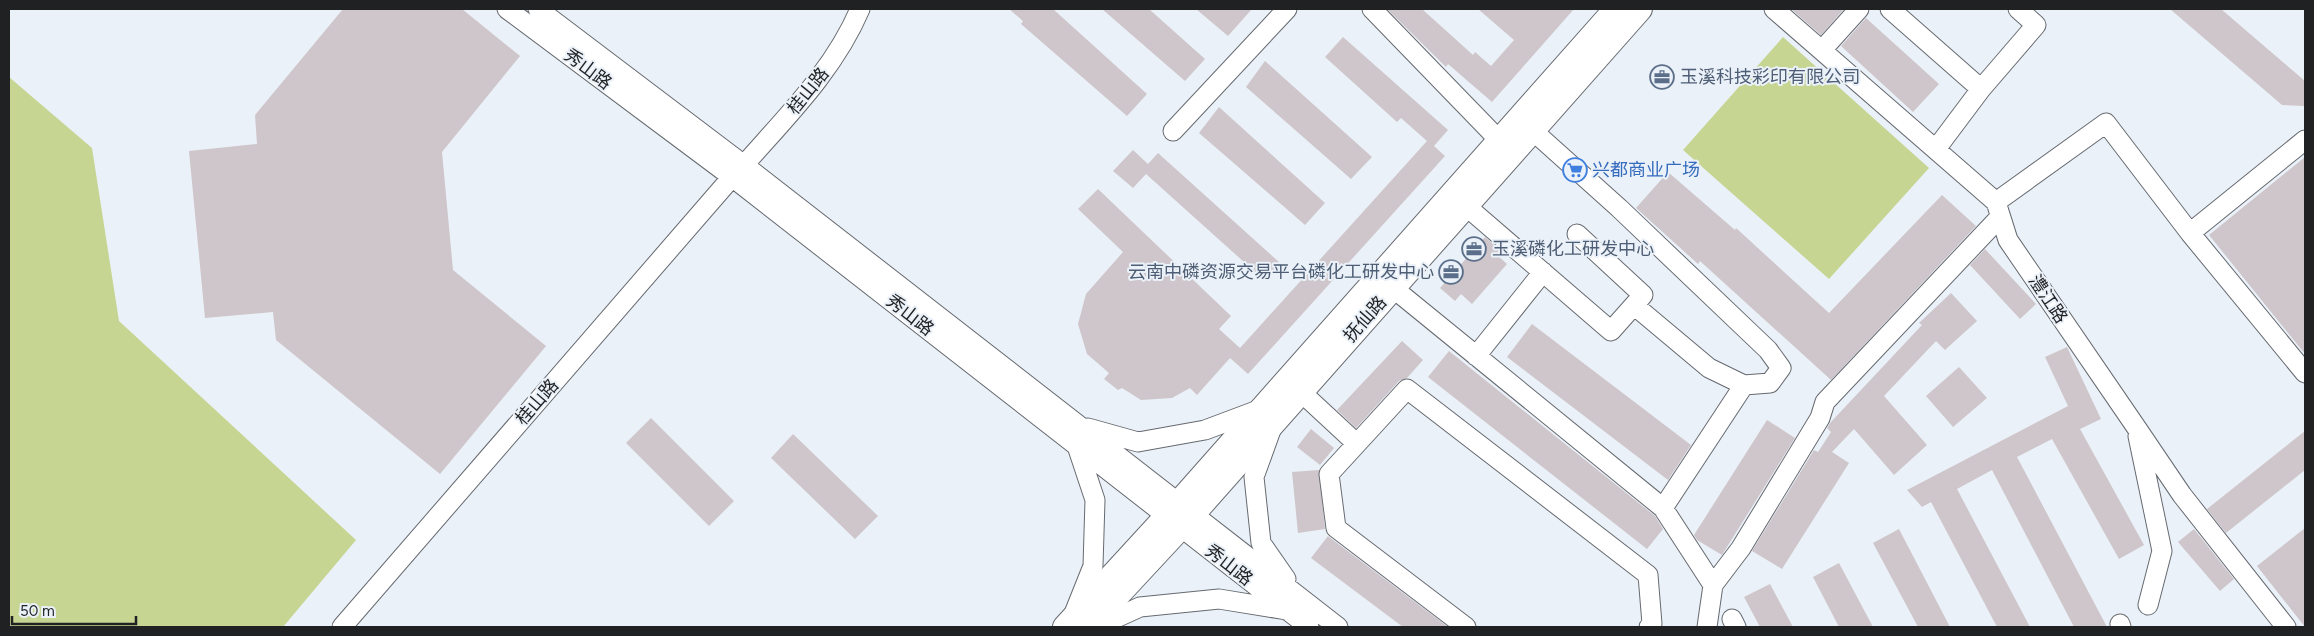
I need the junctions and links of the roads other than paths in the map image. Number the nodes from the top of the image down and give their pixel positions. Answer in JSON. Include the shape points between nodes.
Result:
{"nodes":[{"id":1,"x":507,"y":9,"type":"edge"},
{"id":2,"x":538,"y":9,"type":"edge"},
{"id":3,"x":860,"y":9,"type":"edge"},
{"id":4,"x":1287,"y":9,"type":"edge"},
{"id":5,"x":1372,"y":9,"type":"edge"},
{"id":6,"x":1616,"y":9,"type":"edge"},
{"id":7,"x":1640,"y":9,"type":"edge"},
{"id":8,"x":1774,"y":9,"type":"edge"},
{"id":9,"x":1859,"y":9,"type":"edge"},
{"id":10,"x":1890,"y":9,"type":"edge"},
{"id":11,"x":2018,"y":9,"type":"edge"},
{"id":12,"x":1822,"y":50,"type":"junction"},
{"id":13,"x":1981,"y":89,"type":"junction"},
{"id":14,"x":1532,"y":130,"type":"junction"},
{"id":15,"x":1173,"y":131,"type":"dead end"},
{"id":16,"x":1499,"y":140,"type":"junction"},
{"id":17,"x":2305,"y":140,"type":"edge"},
{"id":18,"x":1936,"y":150,"type":"junction"},
{"id":19,"x":738,"y":171,"type":"junction"},
{"id":20,"x":1466,"y":206,"type":"junction"},
{"id":21,"x":1998,"y":209,"type":"junction"},
{"id":22,"x":2190,"y":233,"type":"junction"},
{"id":23,"x":1577,"y":234,"type":"dead end"},
{"id":24,"x":1543,"y":272,"type":"junction"},
{"id":25,"x":1393,"y":288,"type":"junction"},
{"id":26,"x":1635,"y":306,"type":"junction"},
{"id":27,"x":1476,"y":356,"type":"junction"},
{"id":28,"x":2305,"y":372,"type":"edge"},
{"id":29,"x":1744,"y":385,"type":"junction"},
{"id":30,"x":1302,"y":392,"type":"junction"},
{"id":31,"x":1267,"y":416,"type":"junction"},
{"id":32,"x":1078,"y":425,"type":"junction"},
{"id":33,"x":2136,"y":427,"type":"junction"},
{"id":34,"x":1356,"y":443,"type":"junction"},
{"id":35,"x":1077,"y":446,"type":"junction"},
{"id":36,"x":1663,"y":508,"type":"junction"},
{"id":37,"x":1180,"y":515,"type":"junction"},
{"id":38,"x":1713,"y":585,"type":"junction"},
{"id":39,"x":1292,"y":602,"type":"junction"},
{"id":40,"x":2148,"y":605,"type":"dead end"},
{"id":41,"x":1075,"y":625,"type":"edge"},
{"id":42,"x":342,"y":627,"type":"edge"},
{"id":43,"x":1096,"y":627,"type":"edge"},
{"id":44,"x":1309,"y":627,"type":"edge"},
{"id":45,"x":1338,"y":627,"type":"edge"},
{"id":46,"x":1466,"y":627,"type":"edge"},
{"id":47,"x":1649,"y":627,"type":"edge"},
{"id":48,"x":1707,"y":627,"type":"edge"},
{"id":49,"x":2286,"y":627,"type":"edge"}],
"edges":[{"from":1,"to":19,"type":"street","name":"秀山路"},
{"from":2,"to":19,"type":"street","name":"秀山路"},
{"from":3,"to":19,"type":"street","name":"桂山路","via":[[820,80]]},
{"from":4,"to":15,"type":"street"},
{"from":5,"to":16,"type":"street"},
{"from":6,"to":16,"type":"main road","name":"抚仙路"},
{"from":7,"to":14,"type":"main road","name":"抚仙路"},
{"from":8,"to":12,"type":"street","name":"澧江路"},
{"from":9,"to":12,"type":"street"},
{"from":10,"to":13,"type":"street"},
{"from":11,"to":13,"type":"street","via":[[2036,25]]},
{"from":12,"to":18,"type":"street","name":"澧江路"},
{"from":13,"to":18,"type":"street"},
{"from":14,"to":20,"type":"main road","name":"抚仙路"},
{"from":14,"to":29,"type":"street","via":[[1768,350],[1781,368],[1770,383]]},
{"from":16,"to":31,"type":"main road","name":"抚仙路"},
{"from":17,"to":22,"type":"street"},
{"from":18,"to":21,"type":"street","name":"澧江路"},
{"from":19,"to":32,"type":"street","name":"秀山路"},
{"from":19,"to":35,"type":"street","name":"秀山路"},
{"from":19,"to":42,"type":"street","name":"桂山路"},
{"from":20,"to":24,"type":"street"},
{"from":20,"to":25,"type":"main road","name":"抚仙路"},
{"from":21,"to":22,"type":"street","via":[[2106,123]]},
{"from":21,"to":33,"type":"street","name":"澧江路","via":[[2008,240]]},
{"from":21,"to":38,"type":"street","via":[[1825,402],[1820,418],[1741,548]]},
{"from":22,"to":28,"type":"street"},
{"from":23,"to":26,"type":"street","via":[[1643,295]]},
{"from":24,"to":26,"type":"street","via":[[1611,331]]},
{"from":24,"to":27,"type":"street"},
{"from":25,"to":27,"type":"street"},
{"from":25,"to":30,"type":"main road","name":"抚仙路"},
{"from":26,"to":29,"type":"street","via":[[1709,368]]},
{"from":27,"to":36,"type":"street"},
{"from":29,"to":36,"type":"street"},
{"from":30,"to":31,"type":"main road","name":"抚仙路"},
{"from":30,"to":34,"type":"street"},
{"from":31,"to":32,"type":"street","via":[[1138,442]]},
{"from":31,"to":37,"type":"main road","name":"抚仙路"},
{"from":31,"to":39,"type":"street","via":[[1254,477],[1261,544]]},
{"from":32,"to":37,"type":"street","name":"秀山路"},
{"from":33,"to":40,"type":"street","via":[[2162,551]]},
{"from":33,"to":49,"type":"street","name":"澧江路","via":[[2182,494]]},
{"from":34,"to":46,"type":"street","via":[[1329,474],[1336,528]]},
{"from":34,"to":47,"type":"street","via":[[1407,389],[1648,575],[1652,624]]},
{"from":35,"to":37,"type":"street","name":"秀山路"},
{"from":35,"to":41,"type":"street","via":[[1095,500],[1094,566]]},
{"from":36,"to":38,"type":"street"},
{"from":37,"to":39,"type":"street","name":"秀山路"},
{"from":37,"to":41,"type":"main road","name":"抚仙路"},
{"from":38,"to":48,"type":"street"},
{"from":39,"to":43,"type":"street","via":[[1218,599],[1140,607]]},
{"from":39,"to":44,"type":"street","name":"秀山路"},
{"from":39,"to":45,"type":"street","name":"秀山路"}]}
